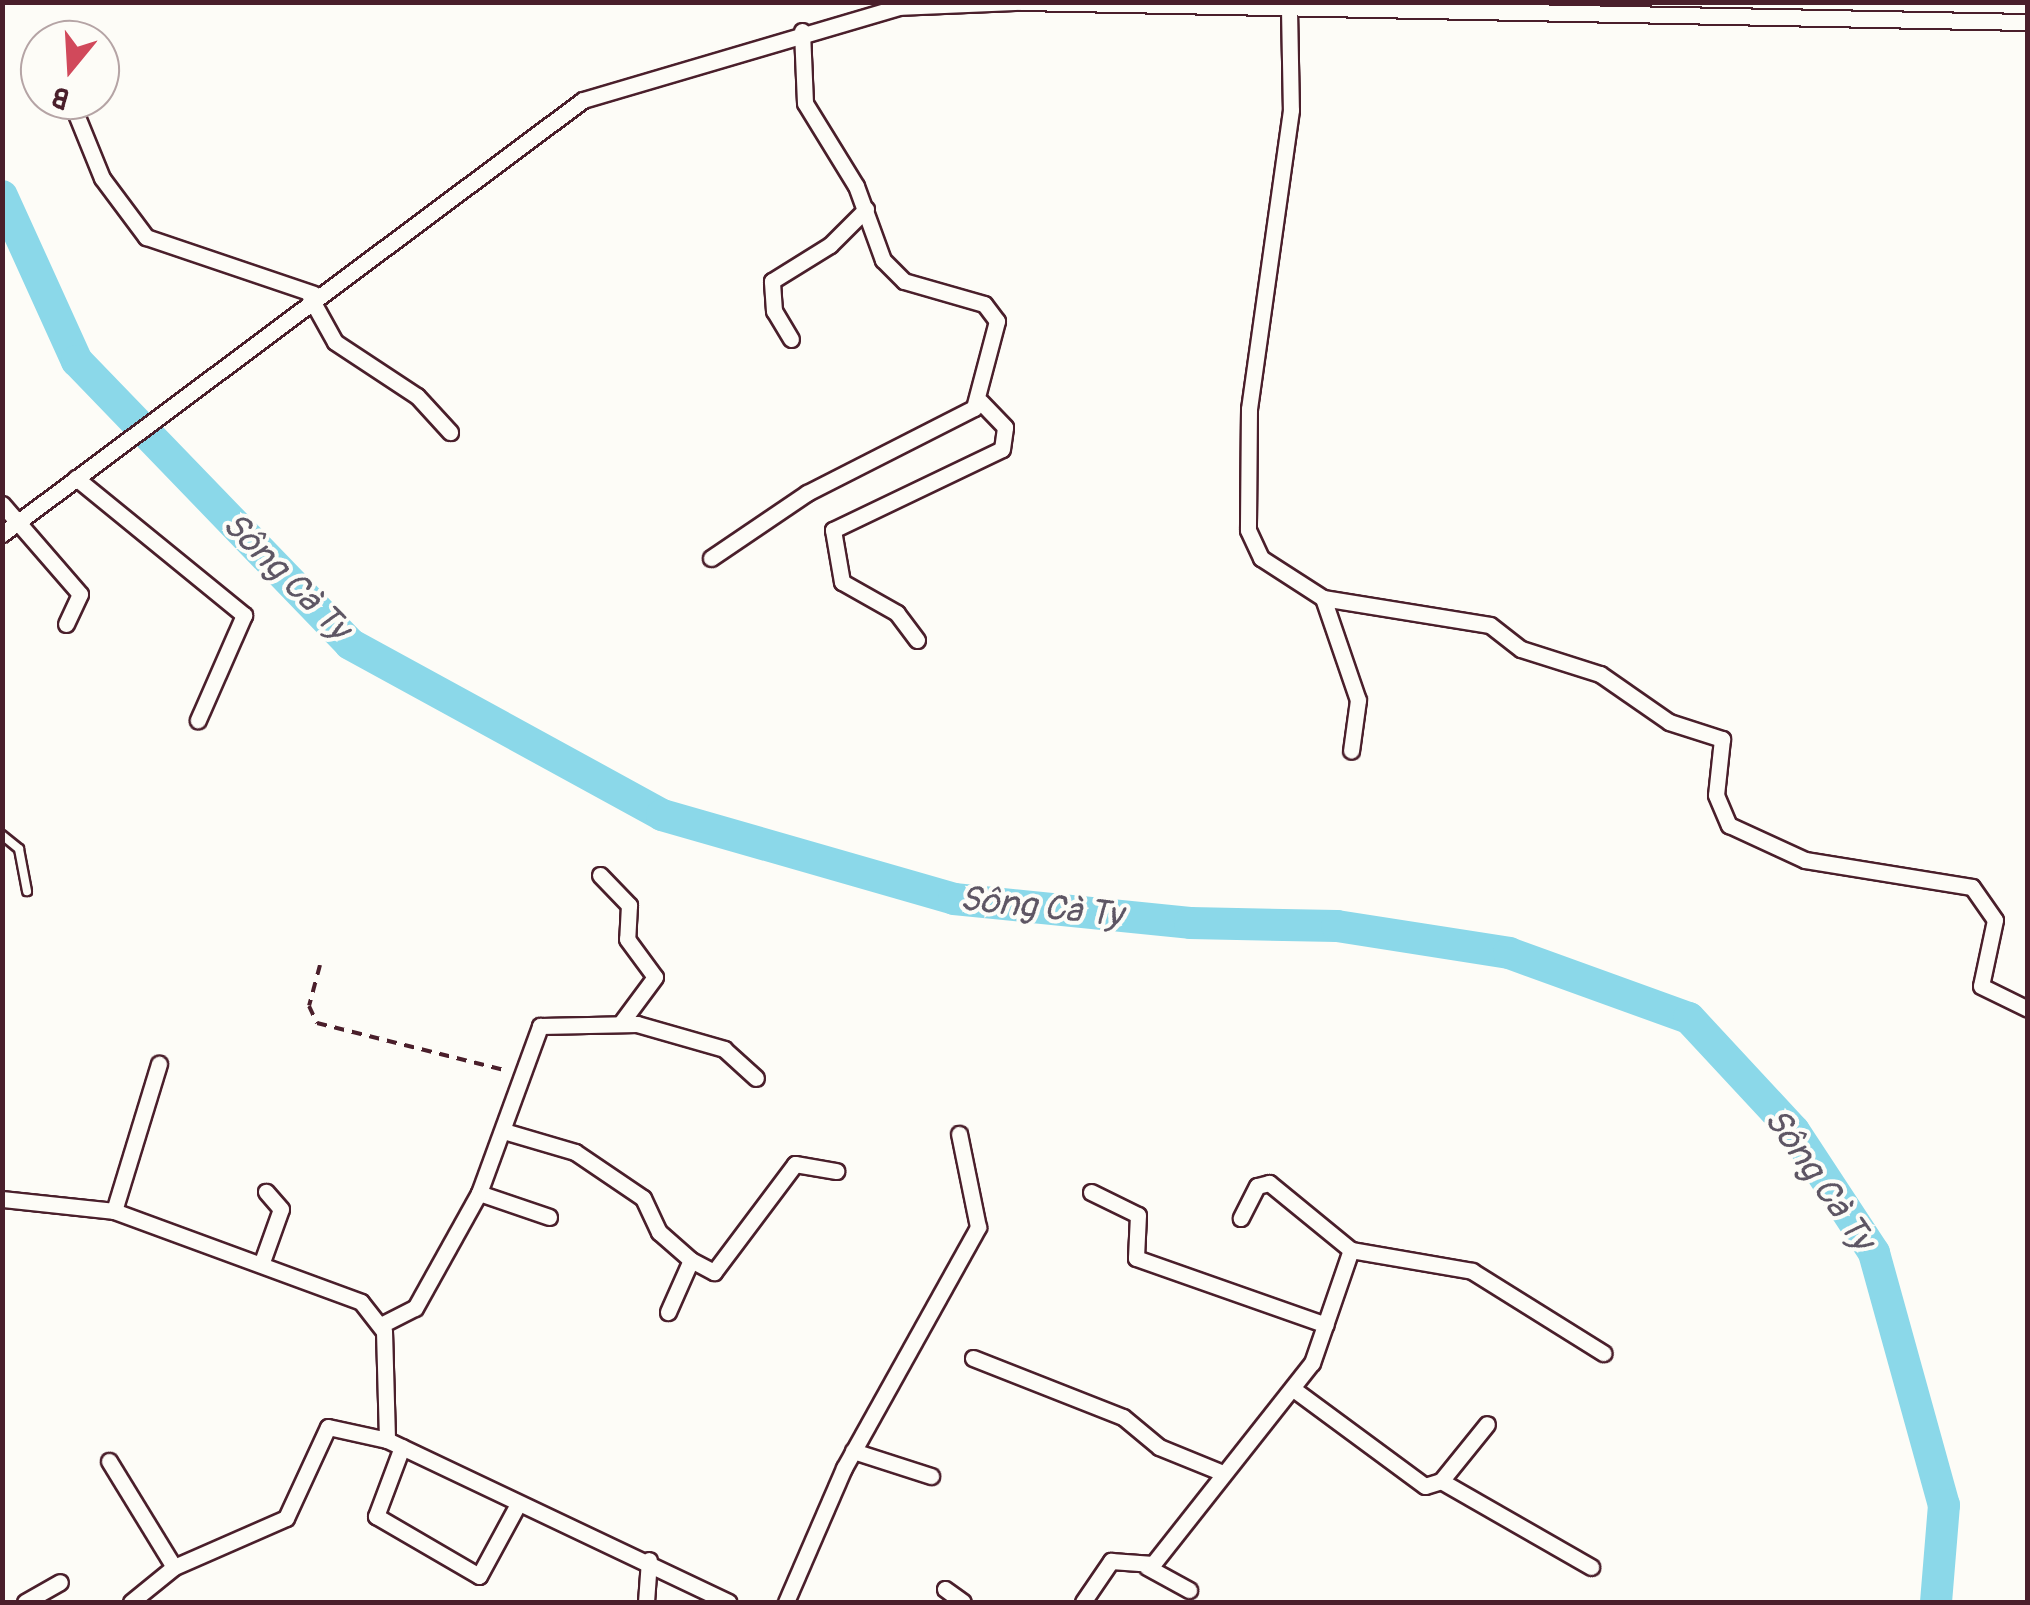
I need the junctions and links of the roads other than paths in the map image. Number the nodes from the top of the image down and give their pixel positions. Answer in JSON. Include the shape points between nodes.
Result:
{"nodes":[{"id":1,"x":1020,"y":2,"type":"edge"},
{"id":2,"x":1487,"y":8,"type":"edge"},
{"id":3,"x":1289,"y":9,"type":"junction"},
{"id":4,"x":1825,"y":10,"type":"edge"},
{"id":5,"x":2028,"y":22,"type":"edge"},
{"id":6,"x":802,"y":31,"type":"junction"},
{"id":7,"x":78,"y":120,"type":"edge"},
{"id":8,"x":866,"y":210,"type":"junction"},
{"id":9,"x":312,"y":296,"type":"junction"},
{"id":10,"x":791,"y":338,"type":"dead end"},
{"id":11,"x":981,"y":402,"type":"junction"},
{"id":12,"x":450,"y":432,"type":"dead end"},
{"id":13,"x":82,"y":474,"type":"junction"},
{"id":14,"x":2,"y":504,"type":"edge"},
{"id":15,"x":20,"y":521,"type":"junction"},
{"id":16,"x":2,"y":534,"type":"edge"},
{"id":17,"x":711,"y":558,"type":"dead end"},
{"id":18,"x":1323,"y":598,"type":"junction"},
{"id":19,"x":66,"y":624,"type":"dead end"},
{"id":20,"x":918,"y":640,"type":"dead end"},
{"id":21,"x":198,"y":720,"type":"dead end"},
{"id":22,"x":1350,"y":750,"type":"dead end"},
{"id":23,"x":2,"y":836,"type":"edge"},
{"id":24,"x":600,"y":875,"type":"dead end"},
{"id":25,"x":26,"y":891,"type":"dead end"},
{"id":26,"x":2028,"y":1008,"type":"edge"},
{"id":27,"x":621,"y":1023,"type":"junction"},
{"id":28,"x":159,"y":1064,"type":"dead end"},
{"id":29,"x":756,"y":1078,"type":"dead end"},
{"id":30,"x":507,"y":1132,"type":"junction"},
{"id":31,"x":959,"y":1134,"type":"dead end"},
{"id":32,"x":836,"y":1171,"type":"dead end"},
{"id":33,"x":266,"y":1192,"type":"dead end"},
{"id":34,"x":479,"y":1192,"type":"junction"},
{"id":35,"x":1091,"y":1192,"type":"dead end"},
{"id":36,"x":2,"y":1200,"type":"edge"},
{"id":37,"x":114,"y":1211,"type":"junction"},
{"id":38,"x":549,"y":1217,"type":"dead end"},
{"id":39,"x":1242,"y":1218,"type":"dead end"},
{"id":40,"x":1350,"y":1250,"type":"junction"},
{"id":41,"x":690,"y":1260,"type":"junction"},
{"id":42,"x":262,"y":1262,"type":"junction"},
{"id":43,"x":668,"y":1312,"type":"dead end"},
{"id":44,"x":381,"y":1325,"type":"junction"},
{"id":45,"x":1326,"y":1325,"type":"junction"},
{"id":46,"x":1603,"y":1354,"type":"dead end"},
{"id":47,"x":972,"y":1358,"type":"dead end"},
{"id":48,"x":1296,"y":1391,"type":"junction"},
{"id":49,"x":1487,"y":1424,"type":"dead end"},
{"id":50,"x":395,"y":1443,"type":"junction"},
{"id":51,"x":853,"y":1451,"type":"junction"},
{"id":52,"x":109,"y":1461,"type":"dead end"},
{"id":53,"x":1218,"y":1471,"type":"junction"},
{"id":54,"x":932,"y":1476,"type":"dead end"},
{"id":55,"x":1441,"y":1481,"type":"junction"},
{"id":56,"x":516,"y":1506,"type":"junction"},
{"id":57,"x":649,"y":1560,"type":"junction"},
{"id":58,"x":1148,"y":1567,"type":"junction"},
{"id":59,"x":1590,"y":1567,"type":"dead end"},
{"id":60,"x":174,"y":1568,"type":"junction"},
{"id":61,"x":60,"y":1582,"type":"dead end"},
{"id":62,"x":945,"y":1589,"type":"dead end"},
{"id":63,"x":1189,"y":1590,"type":"dead end"},
{"id":64,"x":24,"y":1602,"type":"edge"},
{"id":65,"x":131,"y":1602,"type":"edge"},
{"id":66,"x":646,"y":1602,"type":"edge"},
{"id":67,"x":728,"y":1602,"type":"edge"},
{"id":68,"x":786,"y":1602,"type":"edge"},
{"id":69,"x":963,"y":1602,"type":"edge"},
{"id":70,"x":1082,"y":1602,"type":"edge"}],
"edges":[{"from":1,"to":3,"type":"street"},
{"from":1,"to":6,"type":"street","via":[[914,4]]},
{"from":2,"to":3,"type":"street"},
{"from":2,"to":4,"type":"street"},
{"from":3,"to":18,"type":"street","via":[[1290,110],[1249,409],[1248,530],[1261,558]]},
{"from":4,"to":5,"type":"street"},
{"from":6,"to":8,"type":"street","via":[[805,103]]},
{"from":6,"to":9,"type":"street","via":[[584,100]]},
{"from":7,"to":9,"type":"street","via":[[102,178],[146,237]]},
{"from":8,"to":10,"type":"street","via":[[772,281],[774,311]]},
{"from":8,"to":11,"type":"street","via":[[892,273],[996,314]]},
{"from":9,"to":12,"type":"street","via":[[335,342],[416,396]]},
{"from":9,"to":13,"type":"street"},
{"from":11,"to":17,"type":"street","via":[[807,492]]},
{"from":11,"to":20,"type":"street","via":[[1005,426],[1002,449],[833,530],[842,582],[897,612]]},
{"from":13,"to":15,"type":"street"},
{"from":13,"to":21,"type":"street","via":[[244,615]]},
{"from":14,"to":15,"type":"street"},
{"from":15,"to":16,"type":"street"},
{"from":15,"to":19,"type":"street","via":[[81,598]]},
{"from":18,"to":22,"type":"street","via":[[1358,700]]},
{"from":18,"to":26,"type":"street","via":[[1490,625],[1521,649],[1600,674],[1669,722],[1722,739],[1716,795],[1729,825],[1805,860],[1972,888],[1994,920],[1981,986]]},
{"from":23,"to":25,"type":"lane","via":[[19,849]]},
{"from":24,"to":27,"type":"street","via":[[629,905],[627,938],[655,978]]},
{"from":27,"to":29,"type":"street","via":[[724,1049]]},
{"from":27,"to":30,"type":"street","via":[[540,1026],[518,1074]]},
{"from":28,"to":37,"type":"street"},
{"from":30,"to":34,"type":"street"},
{"from":30,"to":41,"type":"street","via":[[574,1152],[637,1192],[659,1232]]},
{"from":31,"to":51,"type":"street","via":[[978,1227]]},
{"from":32,"to":41,"type":"street","via":[[795,1164],[714,1272]]},
{"from":33,"to":42,"type":"street","via":[[281,1209]]},
{"from":34,"to":38,"type":"street"},
{"from":34,"to":44,"type":"street","via":[[415,1308]]},
{"from":35,"to":45,"type":"street","via":[[1138,1215],[1139,1259]]},
{"from":36,"to":37,"type":"street"},
{"from":37,"to":42,"type":"street"},
{"from":39,"to":40,"type":"street","via":[[1256,1186],[1270,1183]]},
{"from":40,"to":45,"type":"street"},
{"from":40,"to":46,"type":"street","via":[[1464,1268]]},
{"from":41,"to":43,"type":"street"},
{"from":42,"to":44,"type":"street","via":[[362,1302]]},
{"from":44,"to":50,"type":"street"},
{"from":45,"to":48,"type":"street"},
{"from":47,"to":53,"type":"street","via":[[1123,1417],[1168,1452]]},
{"from":48,"to":53,"type":"street"},
{"from":48,"to":55,"type":"street","via":[[1421,1484]]},
{"from":49,"to":55,"type":"street"},
{"from":50,"to":56,"type":"street"},
{"from":50,"to":56,"type":"street","via":[[376,1516],[479,1576]]},
{"from":50,"to":60,"type":"street","via":[[328,1427],[286,1518]]},
{"from":51,"to":54,"type":"street"},
{"from":51,"to":68,"type":"street"},
{"from":52,"to":60,"type":"street"},
{"from":53,"to":58,"type":"street"},
{"from":55,"to":59,"type":"street"},
{"from":56,"to":57,"type":"street"},
{"from":57,"to":66,"type":"street"},
{"from":57,"to":67,"type":"street"},
{"from":58,"to":63,"type":"street"},
{"from":58,"to":70,"type":"street","via":[[1112,1561]]},
{"from":60,"to":65,"type":"street"},
{"from":61,"to":64,"type":"street"},
{"from":62,"to":69,"type":"street"}]}
